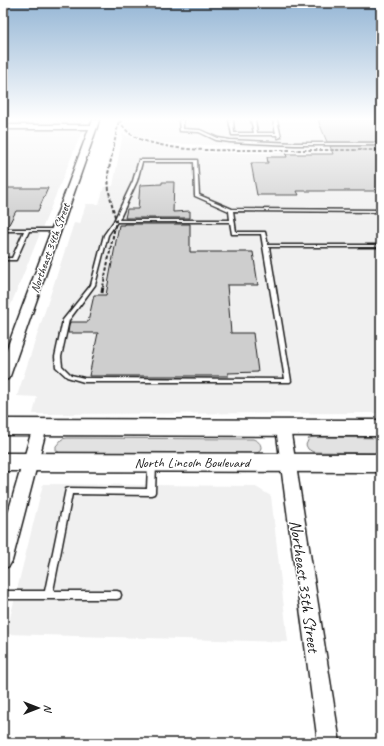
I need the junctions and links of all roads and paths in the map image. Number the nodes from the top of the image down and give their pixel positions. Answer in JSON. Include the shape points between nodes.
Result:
{"nodes":[{"id":1,"x":84,"y":155,"type":"edge"},
{"id":2,"x":231,"y":210,"type":"junction"},
{"id":3,"x":381,"y":211,"type":"edge"},
{"id":4,"x":116,"y":220,"type":"junction"},
{"id":5,"x":232,"y":221,"type":"junction"},
{"id":6,"x":3,"y":230,"type":"edge"},
{"id":7,"x":27,"y":230,"type":"junction"},
{"id":8,"x":56,"y":230,"type":"junction"},
{"id":9,"x":266,"y":246,"type":"junction"},
{"id":10,"x":381,"y":246,"type":"edge"},
{"id":11,"x":3,"y":259,"type":"edge"},
{"id":12,"x":3,"y":376,"type":"edge"},
{"id":13,"x":3,"y":427,"type":"edge"},
{"id":14,"x":40,"y":427,"type":"junction"},
{"id":15,"x":283,"y":428,"type":"junction"},
{"id":16,"x":381,"y":428,"type":"edge"},
{"id":17,"x":3,"y":462,"type":"edge"},
{"id":18,"x":30,"y":462,"type":"junction"},
{"id":19,"x":152,"y":462,"type":"junction"},
{"id":20,"x":287,"y":463,"type":"junction"},
{"id":21,"x":381,"y":463,"type":"edge"},
{"id":22,"x":3,"y":562,"type":"edge"},
{"id":23,"x":3,"y":595,"type":"edge"},
{"id":24,"x":48,"y":595,"type":"junction"},
{"id":25,"x":117,"y":596,"type":"dead end"},
{"id":26,"x":329,"y":743,"type":"edge"}],
"edges":[{"from":1,"to":8,"type":"street","name":"Northeast 34th Street"},
{"from":2,"to":3,"type":"lane"},
{"from":2,"to":4,"type":"lane","via":[[197,196],[196,161],[140,161],[135,181]]},
{"from":2,"to":5,"type":"lane"},
{"from":4,"to":5,"type":"lane"},
{"from":4,"to":9,"type":"lane","via":[[106,235],[93,285],[66,320],[58,356],[59,367],[69,376],[84,380],[288,381]]},
{"from":5,"to":9,"type":"lane","via":[[234,233],[263,233]]},
{"from":6,"to":7,"type":"lane"},
{"from":7,"to":8,"type":"lane"},
{"from":7,"to":11,"type":"lane","via":[[14,259]]},
{"from":8,"to":12,"type":"street","name":"Northeast 34th Street"},
{"from":9,"to":10,"type":"lane"},
{"from":13,"to":14,"type":"main road"},
{"from":14,"to":15,"type":"main road"},
{"from":14,"to":18,"type":"street"},
{"from":15,"to":16,"type":"main road"},
{"from":15,"to":20,"type":"street","name":"Northeast 35th Street"},
{"from":17,"to":18,"type":"main road","name":"North Lincoln Boulevard"},
{"from":18,"to":19,"type":"main road","name":"North Lincoln Boulevard"},
{"from":18,"to":22,"type":"street"},
{"from":19,"to":20,"type":"main road","name":"North Lincoln Boulevard"},
{"from":19,"to":24,"type":"lane","via":[[151,492],[69,491]]},
{"from":20,"to":21,"type":"main road","name":"North Lincoln Boulevard"},
{"from":20,"to":26,"type":"street","name":"Northeast 35th Street"},
{"from":23,"to":24,"type":"lane"},
{"from":24,"to":25,"type":"lane"}]}
